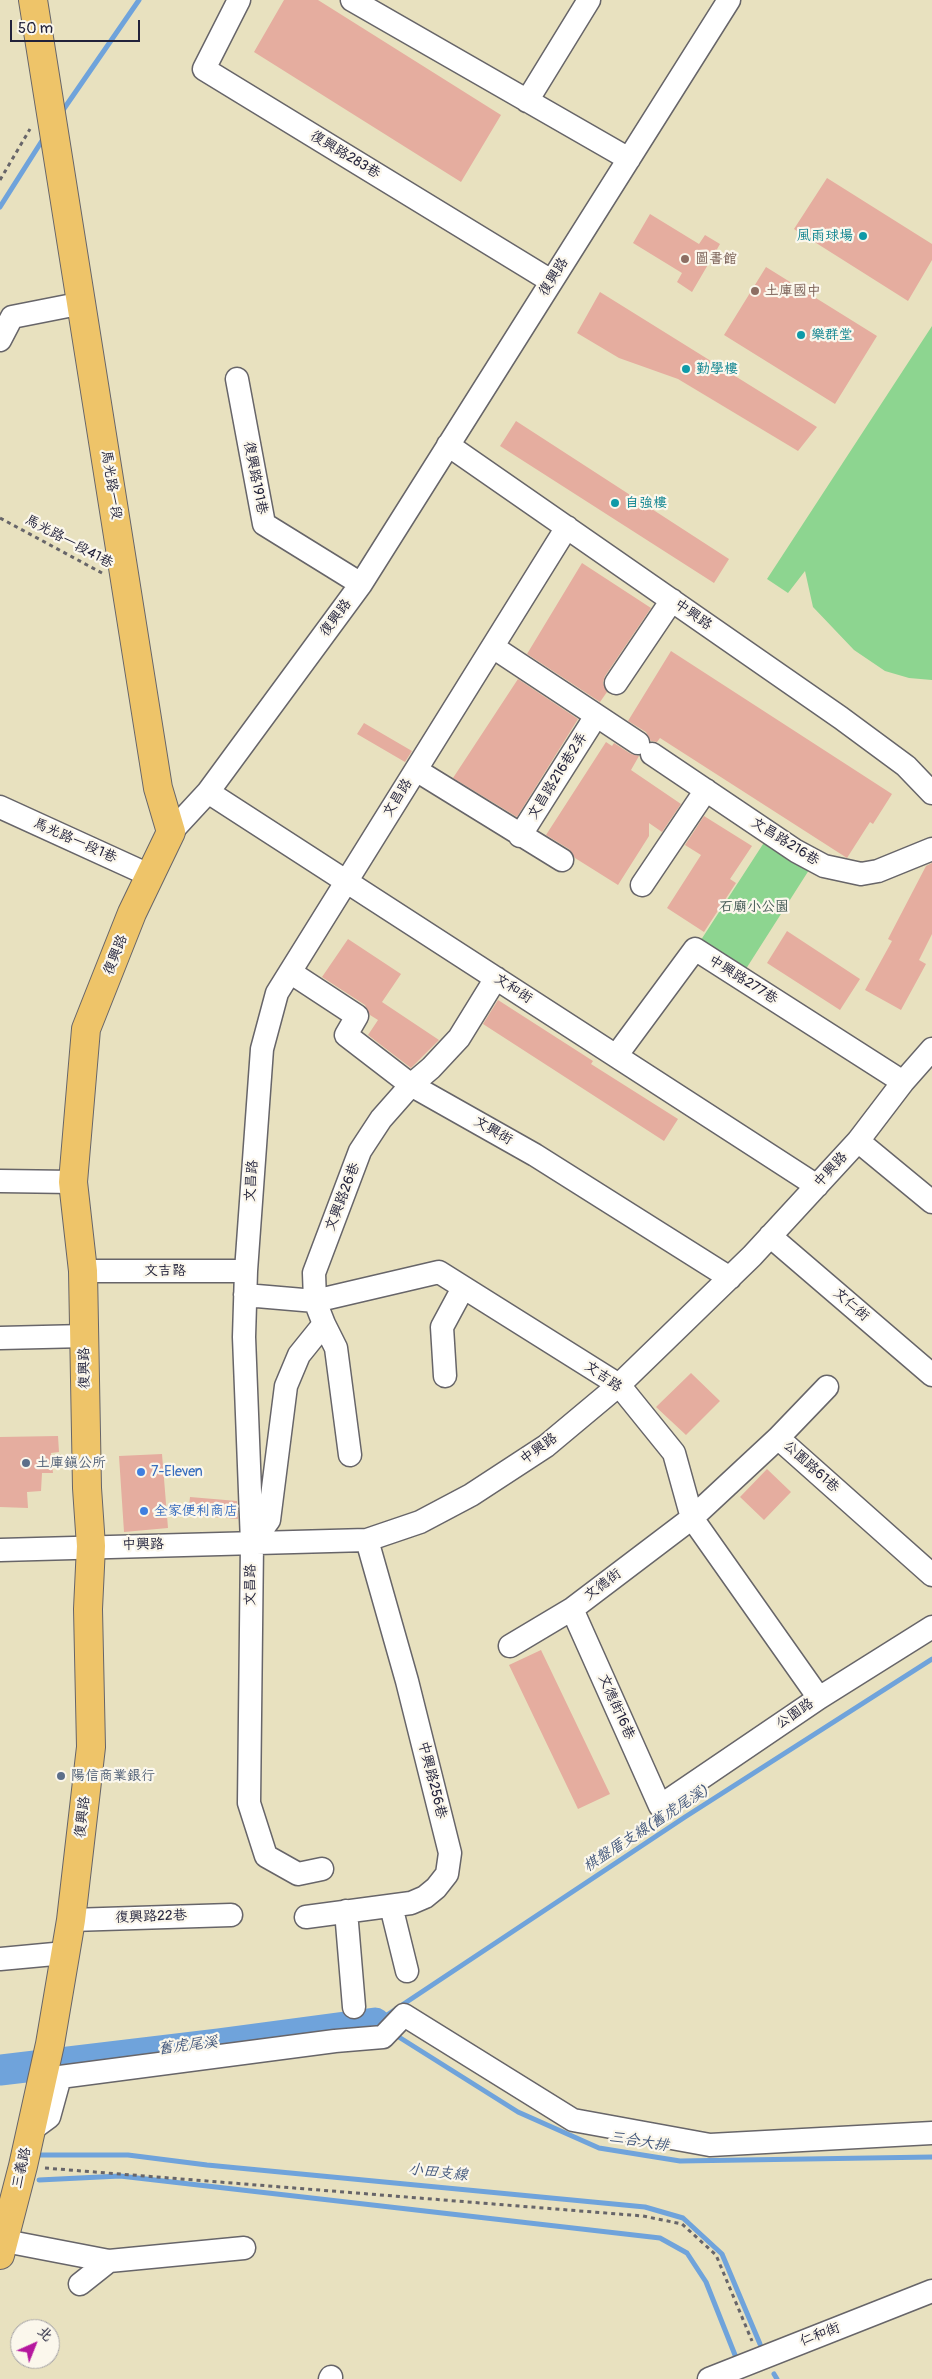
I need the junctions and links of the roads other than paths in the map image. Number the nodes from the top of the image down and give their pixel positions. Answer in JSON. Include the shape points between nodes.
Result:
{"nodes":[{"id":1,"x":33,"y":0,"type":"edge"},
{"id":2,"x":239,"y":0,"type":"edge"},
{"id":3,"x":352,"y":0,"type":"edge"},
{"id":4,"x":589,"y":0,"type":"edge"},
{"id":5,"x":729,"y":0,"type":"edge"},
{"id":6,"x":527,"y":101,"type":"junction"},
{"id":7,"x":629,"y":159,"type":"junction"},
{"id":8,"x":551,"y":281,"type":"junction"},
{"id":9,"x":82,"y":302,"type":"junction"},
{"id":10,"x":0,"y":340,"type":"edge"},
{"id":11,"x":237,"y":379,"type":"dead end"},
{"id":12,"x":448,"y":445,"type":"junction"},
{"id":13,"x":567,"y":527,"type":"junction"},
{"id":14,"x":361,"y":584,"type":"junction"},
{"id":15,"x":672,"y":600,"type":"junction"},
{"id":16,"x":493,"y":647,"type":"junction"},
{"id":17,"x":616,"y":683,"type":"dead end"},
{"id":18,"x":596,"y":716,"type":"junction"},
{"id":19,"x":416,"y":770,"type":"junction"},
{"id":20,"x":706,"y":790,"type":"junction"},
{"id":21,"x":208,"y":792,"type":"junction"},
{"id":22,"x":932,"y":792,"type":"edge"},
{"id":23,"x":0,"y":807,"type":"edge"},
{"id":24,"x":171,"y":832,"type":"junction"},
{"id":25,"x":520,"y":836,"type":"junction"},
{"id":26,"x":932,"y":849,"type":"edge"},
{"id":27,"x":562,"y":860,"type":"dead end"},
{"id":28,"x":150,"y":875,"type":"junction"},
{"id":29,"x":346,"y":881,"type":"junction"},
{"id":30,"x":642,"y":885,"type":"dead end"},
{"id":31,"x":290,"y":972,"type":"junction"},
{"id":32,"x":496,"y":978,"type":"junction"},
{"id":33,"x":932,"y":1049,"type":"edge"},
{"id":34,"x":616,"y":1056,"type":"junction"},
{"id":35,"x":903,"y":1082,"type":"junction"},
{"id":36,"x":411,"y":1085,"type":"junction"},
{"id":37,"x":858,"y":1141,"type":"junction"},
{"id":38,"x":0,"y":1181,"type":"edge"},
{"id":39,"x":74,"y":1182,"type":"junction"},
{"id":40,"x":817,"y":1186,"type":"junction"},
{"id":41,"x":932,"y":1202,"type":"edge"},
{"id":42,"x":770,"y":1236,"type":"junction"},
{"id":43,"x":83,"y":1271,"type":"junction"},
{"id":44,"x":246,"y":1271,"type":"junction"},
{"id":45,"x":730,"y":1278,"type":"junction"},
{"id":46,"x":463,"y":1288,"type":"junction"},
{"id":47,"x":245,"y":1294,"type":"junction"},
{"id":48,"x":315,"y":1301,"type":"junction"},
{"id":49,"x":324,"y":1324,"type":"junction"},
{"id":50,"x":85,"y":1336,"type":"junction"},
{"id":51,"x":0,"y":1338,"type":"edge"},
{"id":52,"x":932,"y":1375,"type":"edge"},
{"id":53,"x":445,"y":1376,"type":"dead end"},
{"id":54,"x":619,"y":1385,"type":"junction"},
{"id":55,"x":827,"y":1387,"type":"dead end"},
{"id":56,"x":778,"y":1438,"type":"junction"},
{"id":57,"x":350,"y":1455,"type":"dead end"},
{"id":58,"x":692,"y":1518,"type":"junction"},
{"id":59,"x":367,"y":1540,"type":"junction"},
{"id":60,"x":252,"y":1544,"type":"junction"},
{"id":61,"x":91,"y":1546,"type":"junction"},
{"id":62,"x":0,"y":1550,"type":"edge"},
{"id":63,"x":932,"y":1575,"type":"edge"},
{"id":64,"x":572,"y":1609,"type":"junction"},
{"id":65,"x":932,"y":1627,"type":"edge"},
{"id":66,"x":510,"y":1646,"type":"dead end"},
{"id":67,"x":819,"y":1698,"type":"junction"},
{"id":68,"x":660,"y":1806,"type":"joint"},
{"id":69,"x":322,"y":1869,"type":"dead end"},
{"id":70,"x":391,"y":1906,"type":"junction"},
{"id":71,"x":346,"y":1911,"type":"junction"},
{"id":72,"x":231,"y":1915,"type":"dead end"},
{"id":73,"x":306,"y":1917,"type":"dead end"},
{"id":74,"x":71,"y":1920,"type":"junction"},
{"id":75,"x":65,"y":1953,"type":"junction"},
{"id":76,"x":0,"y":1959,"type":"edge"},
{"id":77,"x":407,"y":1971,"type":"dead end"},
{"id":78,"x":354,"y":2007,"type":"dead end"},
{"id":79,"x":43,"y":2082,"type":"joint"},
{"id":80,"x":30,"y":2131,"type":"junction"},
{"id":81,"x":932,"y":2133,"type":"edge"},
{"id":82,"x":2,"y":2248,"type":"edge"},
{"id":83,"x":244,"y":2248,"type":"dead end"},
{"id":84,"x":109,"y":2261,"type":"junction"},
{"id":85,"x":80,"y":2284,"type":"dead end"},
{"id":86,"x":932,"y":2291,"type":"edge"},
{"id":87,"x":709,"y":2379,"type":"edge"}],
"edges":[{"from":1,"to":9,"type":"main road","name":"馬光路一段"},
{"from":2,"to":8,"type":"street","name":"復興路283巷","via":[[204,69]]},
{"from":3,"to":6,"type":"street"},
{"from":4,"to":6,"type":"street"},
{"from":5,"to":7,"type":"street","name":"復興路"},
{"from":6,"to":7,"type":"street"},
{"from":7,"to":8,"type":"street","name":"復興路"},
{"from":8,"to":12,"type":"street","name":"復興路"},
{"from":9,"to":10,"type":"street","via":[[12,318]]},
{"from":9,"to":24,"type":"main road","name":"馬光路一段","via":[[158,788]]},
{"from":11,"to":14,"type":"street","name":"復興路191巷","via":[[264,524]]},
{"from":12,"to":13,"type":"street","name":"中興路"},
{"from":12,"to":14,"type":"street","name":"復興路"},
{"from":13,"to":15,"type":"street","name":"中興路"},
{"from":13,"to":16,"type":"street","name":"文昌路"},
{"from":14,"to":21,"type":"street","name":"復興路"},
{"from":15,"to":17,"type":"street"},
{"from":15,"to":22,"type":"street","name":"中興路","via":[[842,718],[906,766]]},
{"from":16,"to":18,"type":"street","name":"文昌路216巷"},
{"from":16,"to":19,"type":"street","name":"文昌路"},
{"from":18,"to":20,"type":"street","name":"文昌路216巷"},
{"from":18,"to":25,"type":"street","name":"文昌路216巷2弄"},
{"from":19,"to":25,"type":"street"},
{"from":19,"to":29,"type":"street","name":"文昌路"},
{"from":20,"to":26,"type":"street","name":"文昌路216巷","via":[[796,850],[824,866],[843,872],[878,871]]},
{"from":20,"to":30,"type":"street"},
{"from":21,"to":24,"type":"street","name":"復興路"},
{"from":21,"to":29,"type":"street","name":"文和街"},
{"from":23,"to":28,"type":"street","name":"馬光路一段1巷"},
{"from":24,"to":28,"type":"main road","name":"復興路"},
{"from":25,"to":27,"type":"street"},
{"from":28,"to":39,"type":"main road","name":"復興路","via":[[86,1030]]},
{"from":29,"to":31,"type":"street","name":"文昌路"},
{"from":29,"to":32,"type":"street","name":"文和街"},
{"from":31,"to":36,"type":"street","name":"文興街","via":[[357,1016],[346,1035]]},
{"from":31,"to":44,"type":"street","name":"文昌路","via":[[277,993],[262,1049]]},
{"from":32,"to":34,"type":"street","name":"文和街"},
{"from":32,"to":36,"type":"street","name":"文興路26巷","via":[[459,1038]]},
{"from":33,"to":35,"type":"street","name":"中興路"},
{"from":34,"to":35,"type":"street","name":"中興路277巷","via":[[695,950]]},
{"from":34,"to":40,"type":"street","name":"文和街"},
{"from":35,"to":37,"type":"street","name":"中興路"},
{"from":36,"to":45,"type":"street","name":"文興街","via":[[535,1155]]},
{"from":36,"to":48,"type":"street","name":"文興路26巷","via":[[381,1119],[360,1151],[314,1273]]},
{"from":37,"to":40,"type":"street","name":"中興路"},
{"from":37,"to":41,"type":"street"},
{"from":38,"to":39,"type":"street"},
{"from":39,"to":43,"type":"main road","name":"復興路"},
{"from":40,"to":42,"type":"street","name":"中興路"},
{"from":42,"to":45,"type":"street","name":"中興路"},
{"from":42,"to":52,"type":"street","name":"文仁街"},
{"from":43,"to":44,"type":"street","name":"文吉路"},
{"from":43,"to":50,"type":"main road","name":"復興路"},
{"from":44,"to":47,"type":"street","name":"文昌路"},
{"from":45,"to":54,"type":"street","name":"中興路"},
{"from":46,"to":48,"type":"street","name":"文吉路","via":[[439,1272]]},
{"from":46,"to":53,"type":"street","via":[[442,1327]]},
{"from":46,"to":54,"type":"street","name":"文吉路"},
{"from":47,"to":48,"type":"street","name":"文吉路"},
{"from":47,"to":60,"type":"street","name":"文昌路"},
{"from":48,"to":49,"type":"street","name":"文興路26巷"},
{"from":49,"to":57,"type":"street","name":"文興路26巷","via":[[336,1348]]},
{"from":49,"to":60,"type":"street","via":[[299,1355],[286,1386],[269,1520]]},
{"from":50,"to":51,"type":"street"},
{"from":50,"to":61,"type":"main road","name":"復興路"},
{"from":54,"to":58,"type":"street","name":"文吉路","via":[[674,1453]]},
{"from":54,"to":59,"type":"street","name":"中興路","via":[[546,1446],[471,1496],[420,1522]]},
{"from":55,"to":56,"type":"street"},
{"from":56,"to":58,"type":"street","name":"公園路61巷"},
{"from":56,"to":63,"type":"street","name":"公園路61巷"},
{"from":58,"to":64,"type":"street","name":"文德街"},
{"from":58,"to":67,"type":"street","name":"文吉路"},
{"from":59,"to":60,"type":"street","name":"中興路"},
{"from":59,"to":70,"type":"street","name":"中興路256巷","via":[[407,1681],[450,1853],[447,1874],[436,1888],[411,1903]]},
{"from":60,"to":61,"type":"street","name":"中興路"},
{"from":60,"to":69,"type":"street","name":"文昌路","via":[[249,1803],[266,1856],[298,1874]]},
{"from":61,"to":62,"type":"street","name":"中興路"},
{"from":61,"to":74,"type":"main road","name":"復興路","via":[[88,1609],[91,1747]]},
{"from":64,"to":66,"type":"street","name":"文德街"},
{"from":64,"to":68,"type":"street","name":"文德街16巷"},
{"from":65,"to":67,"type":"street","name":"公園路"},
{"from":67,"to":68,"type":"street","name":"公園路"},
{"from":70,"to":71,"type":"street","name":"中興路256巷"},
{"from":70,"to":77,"type":"street"},
{"from":71,"to":73,"type":"street","name":"中興路256巷"},
{"from":71,"to":78,"type":"street"},
{"from":72,"to":74,"type":"street","name":"復興路22巷"},
{"from":74,"to":75,"type":"main road","name":"復興路"},
{"from":75,"to":76,"type":"street"},
{"from":75,"to":79,"type":"main road","name":"復興路"},
{"from":79,"to":80,"type":"main road","name":"三義路"},
{"from":80,"to":81,"type":"street","via":[[49,2117],[60,2078],[383,2037],[404,2015],[573,2120],[710,2145]]},
{"from":80,"to":82,"type":"main road","name":"三義路"},
{"from":82,"to":84,"type":"street"},
{"from":83,"to":84,"type":"street"},
{"from":84,"to":85,"type":"street"},
{"from":86,"to":87,"type":"street","name":"仁和街"}]}
